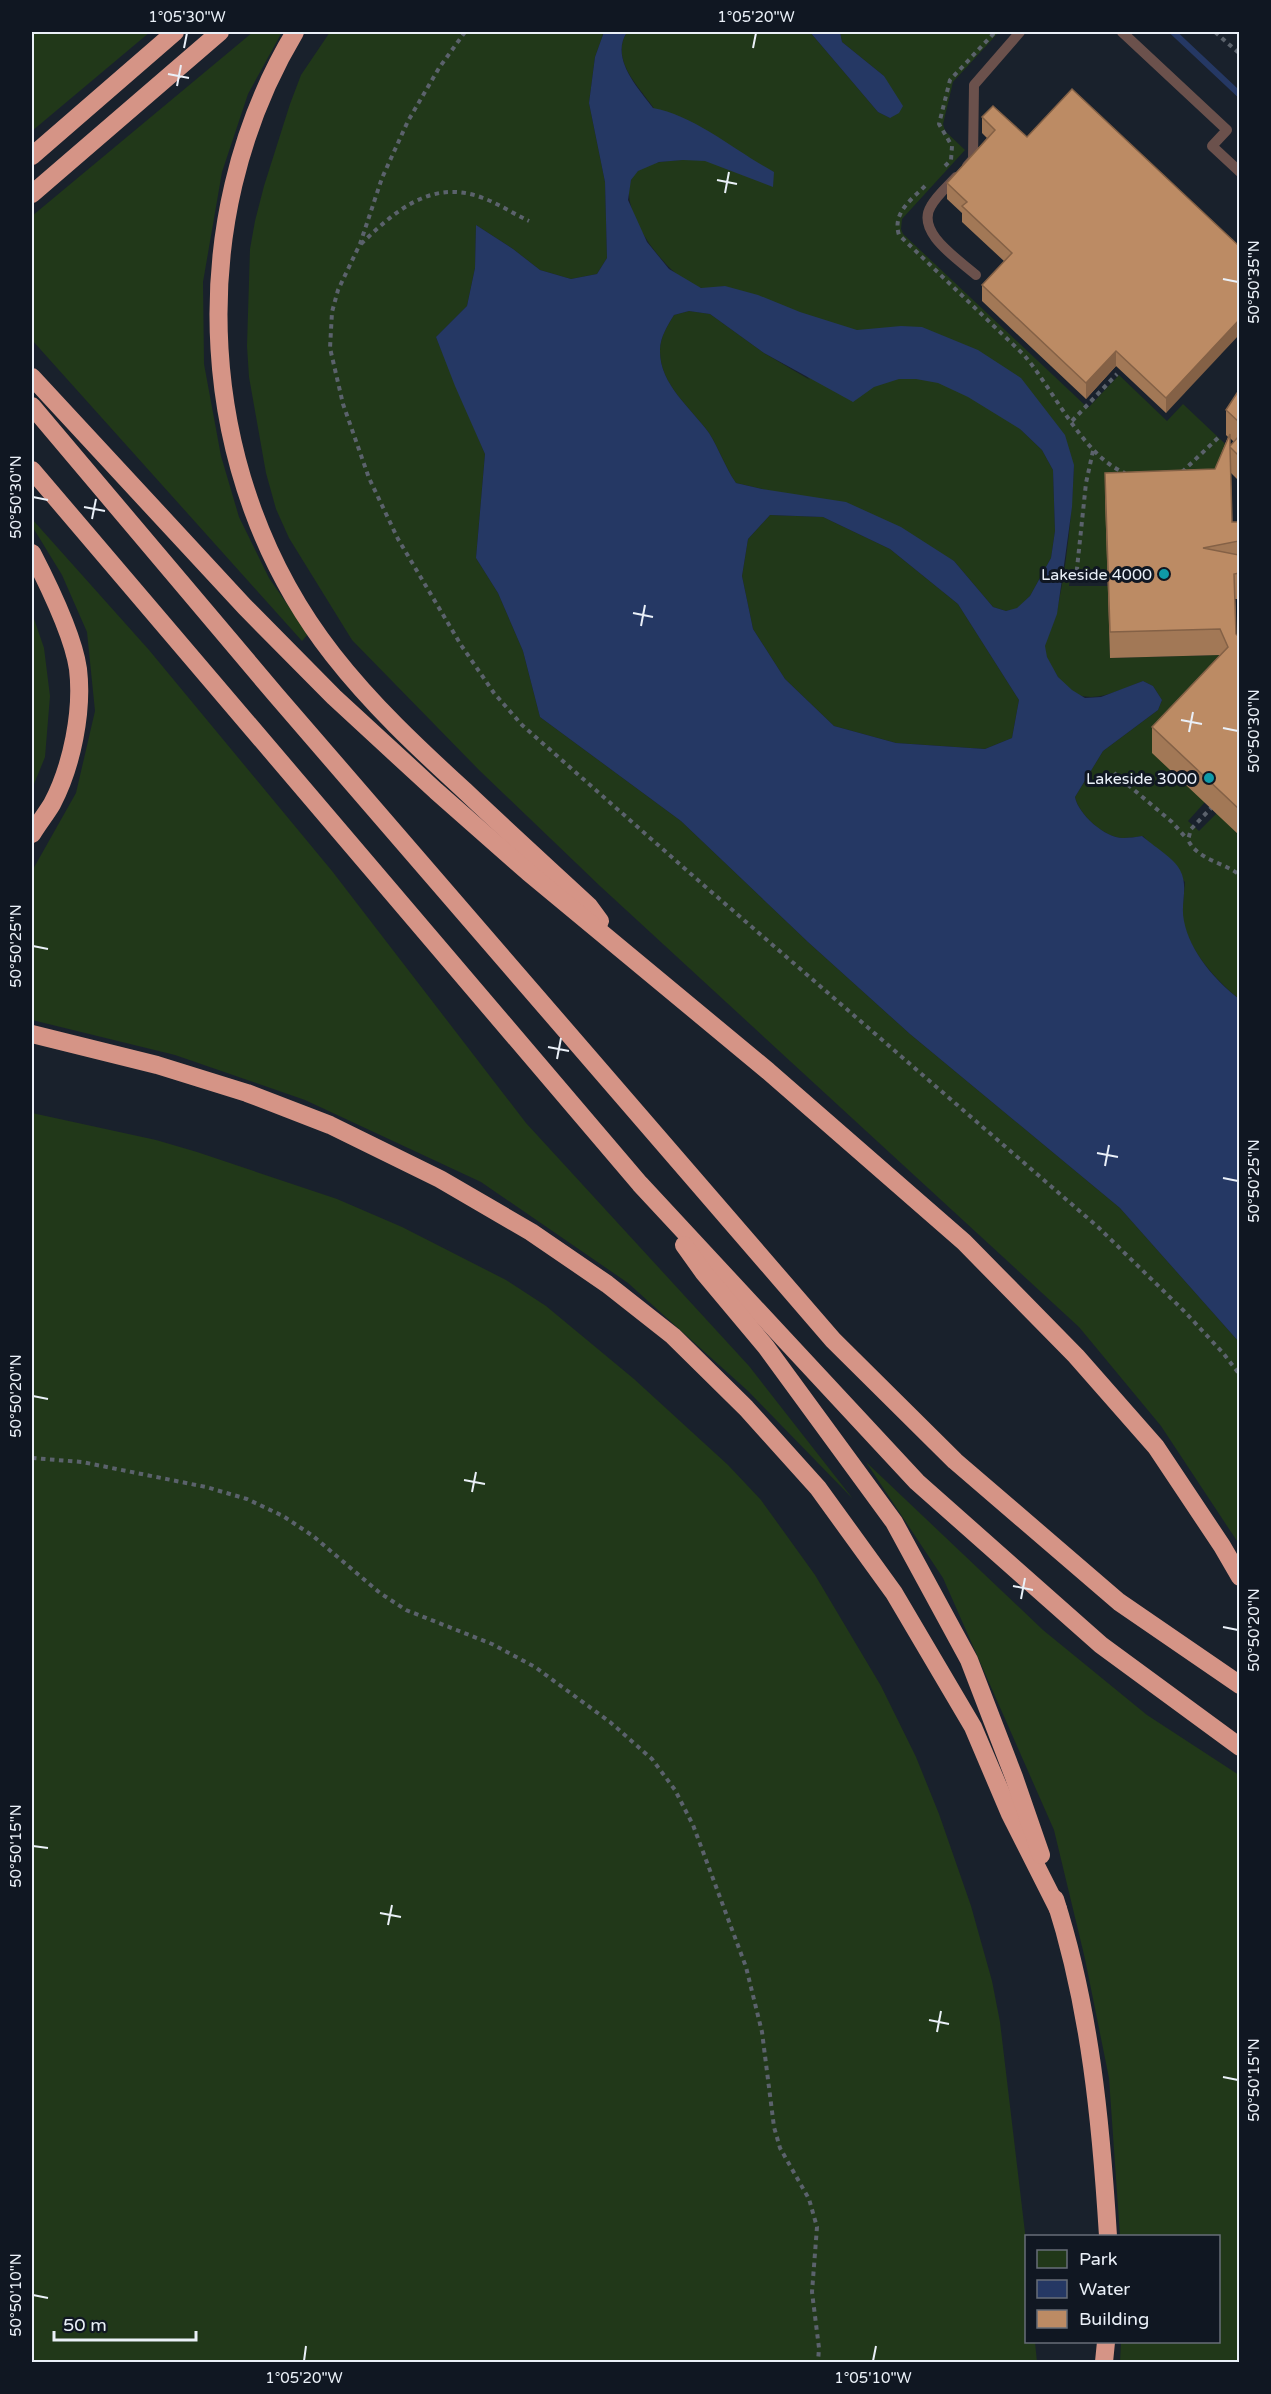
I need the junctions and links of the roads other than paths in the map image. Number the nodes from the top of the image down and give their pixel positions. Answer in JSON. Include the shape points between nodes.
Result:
{"nodes":[{"id":1,"x":175,"y":32,"type":"edge"},
{"id":2,"x":220,"y":32,"type":"edge"},
{"id":3,"x":295,"y":32,"type":"edge"},
{"id":4,"x":1020,"y":32,"type":"edge"},
{"id":5,"x":1122,"y":32,"type":"edge"},
{"id":6,"x":32,"y":156,"type":"edge"},
{"id":7,"x":1239,"y":172,"type":"edge"},
{"id":8,"x":32,"y":194,"type":"edge"},
{"id":9,"x":975,"y":275,"type":"dead end"},
{"id":10,"x":32,"y":377,"type":"edge"},
{"id":11,"x":32,"y":406,"type":"edge"},
{"id":12,"x":32,"y":470,"type":"edge"},
{"id":13,"x":32,"y":553,"type":"edge"},
{"id":14,"x":32,"y":834,"type":"edge"},
{"id":15,"x":619,"y":946,"type":"junction"},
{"id":16,"x":32,"y":1034,"type":"edge"},
{"id":17,"x":640,"y":1184,"type":"junction"},
{"id":18,"x":1239,"y":1577,"type":"edge"},
{"id":19,"x":1239,"y":1685,"type":"edge"},
{"id":20,"x":1239,"y":1747,"type":"edge"},
{"id":21,"x":1058,"y":1908,"type":"junction"},
{"id":22,"x":1108,"y":2235,"type":"edge"},
{"id":23,"x":1106,"y":2343,"type":"edge"},
{"id":24,"x":1104,"y":2362,"type":"edge"}],
"edges":[{"from":1,"to":6,"type":"highway"},
{"from":2,"to":8,"type":"highway"},
{"from":3,"to":15,"type":"highway","via":[[272,74],[244,144],[224,224],[219,272],[223,394],[255,517],[295,599],[356,683],[437,765],[589,906]]},
{"from":4,"to":9,"type":"lane","via":[[974,85],[973,159],[931,205],[926,216],[932,235]]},
{"from":5,"to":7,"type":"lane","via":[[1227,129],[1212,146]]},
{"from":10,"to":15,"type":"highway","via":[[334,697],[528,872]]},
{"from":11,"to":19,"type":"highway","via":[[833,1340],[955,1461],[1119,1602]]},
{"from":12,"to":17,"type":"highway"},
{"from":13,"to":14,"type":"highway","via":[[78,667],[79,705],[73,747],[53,803]]},
{"from":15,"to":18,"type":"highway","via":[[964,1242],[1076,1356],[1156,1447]]},
{"from":16,"to":21,"type":"highway","via":[[157,1065],[247,1093],[330,1125],[440,1179],[531,1232],[674,1336],[818,1488],[894,1593],[973,1727],[1010,1814]]},
{"from":17,"to":20,"type":"highway","via":[[917,1482],[1101,1645]]},
{"from":17,"to":21,"type":"highway","via":[[894,1522],[969,1660]]},
{"from":21,"to":22,"type":"highway","via":[[1082,2004],[1097,2090]]},
{"from":23,"to":24,"type":"highway"}]}
